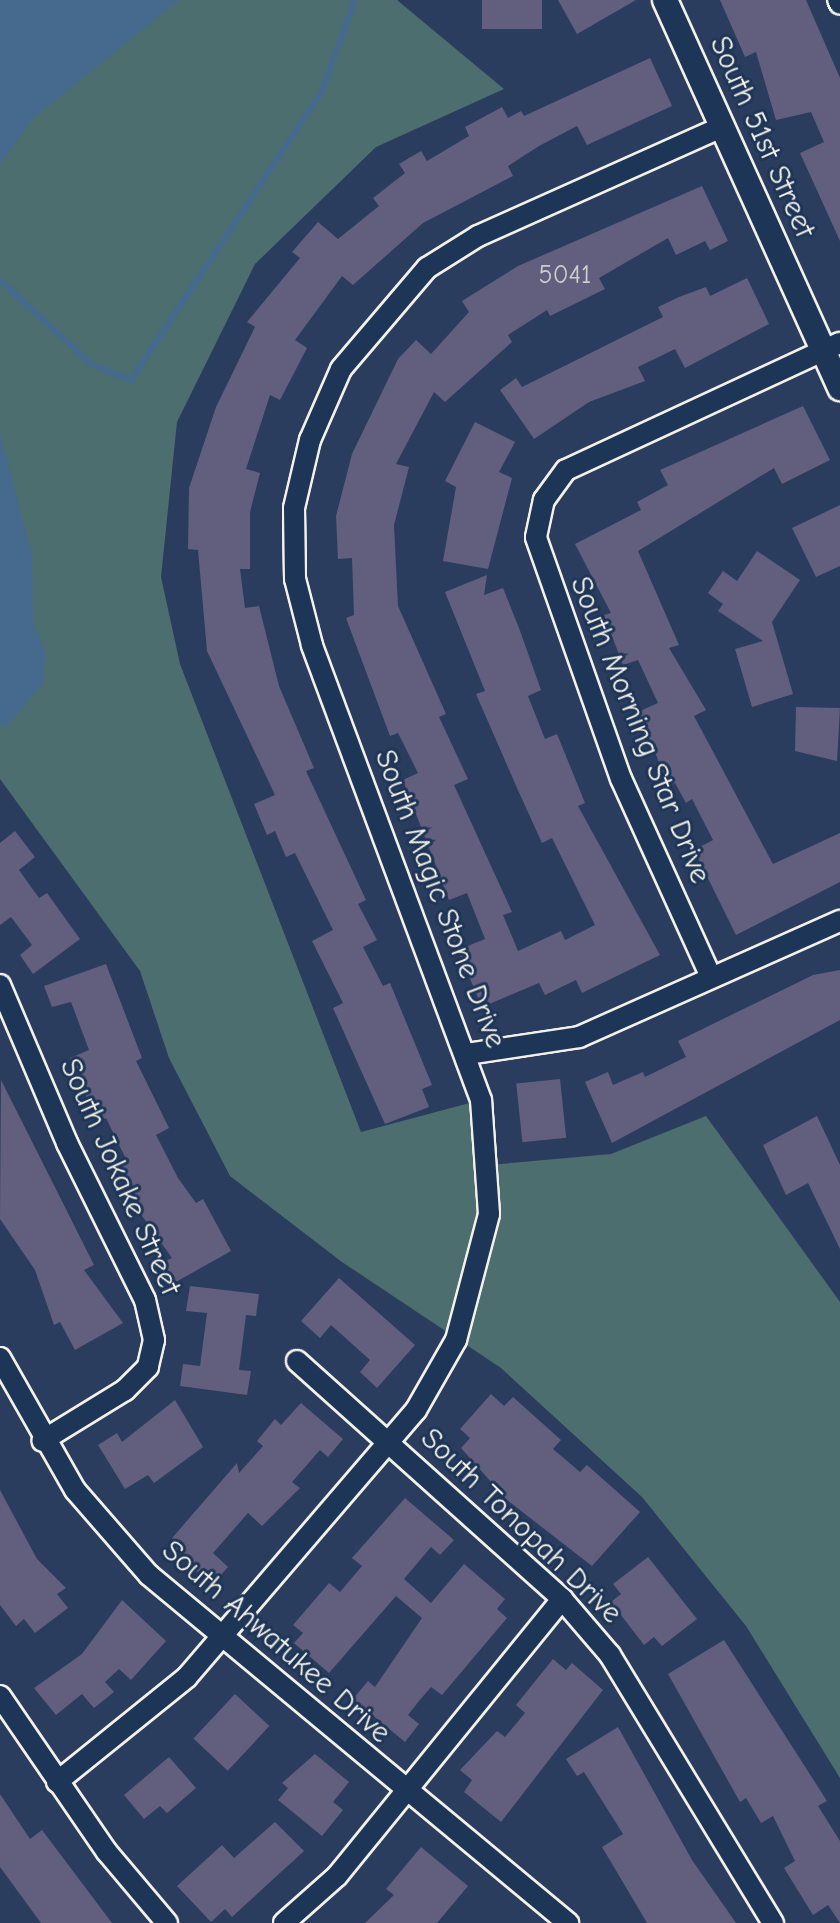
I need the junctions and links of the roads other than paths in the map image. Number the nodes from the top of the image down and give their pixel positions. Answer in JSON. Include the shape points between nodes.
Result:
{"nodes":[{"id":1,"x":665,"y":0,"type":"edge"},
{"id":2,"x":722,"y":127,"type":"junction"},
{"id":3,"x":832,"y":347,"type":"edge"},
{"id":4,"x":840,"y":388,"type":"edge"},
{"id":5,"x":840,"y":921,"type":"edge"},
{"id":6,"x":711,"y":977,"type":"junction"},
{"id":7,"x":0,"y":985,"type":"edge"},
{"id":8,"x":467,"y":1054,"type":"junction"},
{"id":9,"x":0,"y":1358,"type":"edge"},
{"id":10,"x":297,"y":1361,"type":"dead end"},
{"id":11,"x":42,"y":1441,"type":"junction"},
{"id":12,"x":391,"y":1442,"type":"junction"},
{"id":13,"x":562,"y":1599,"type":"junction"},
{"id":14,"x":220,"y":1638,"type":"junction"},
{"id":15,"x":0,"y":1696,"type":"edge"},
{"id":16,"x":57,"y":1782,"type":"junction"},
{"id":17,"x":405,"y":1791,"type":"junction"},
{"id":18,"x":167,"y":1923,"type":"edge"},
{"id":19,"x":284,"y":1923,"type":"edge"},
{"id":20,"x":568,"y":1923,"type":"edge"},
{"id":21,"x":773,"y":1923,"type":"edge"}],
"edges":[{"from":1,"to":2,"type":"street","name":"South 51st Street"},
{"from":2,"to":3,"type":"street","name":"South 51st Street"},
{"from":2,"to":8,"type":"street","name":"South Magic Stone Drive","via":[[478,236],[427,268],[341,369],[310,440],[294,508],[295,579],[312,645]]},
{"from":3,"to":4,"type":"street","name":"South 51st Street"},
{"from":3,"to":6,"type":"street","name":"South Morning Star Drive","via":[[597,451],[566,470],[544,500],[536,537],[542,567],[621,779]]},
{"from":5,"to":6,"type":"street"},
{"from":6,"to":8,"type":"street","via":[[579,1037]]},
{"from":7,"to":11,"type":"street","name":"South Jokake Street","via":[[23,1026],[67,1143],[145,1300],[154,1340],[148,1367],[125,1390]]},
{"from":8,"to":12,"type":"street","name":"South Magic Stone Drive","via":[[481,1100],[489,1214],[456,1340]]},
{"from":9,"to":11,"type":"street","name":"South Ahwatukee Drive"},
{"from":10,"to":12,"type":"street","name":"South Tonopah Drive"},
{"from":11,"to":14,"type":"street","name":"South Ahwatukee Drive","via":[[121,1546]]},
{"from":12,"to":13,"type":"street","name":"South Tonopah Drive"},
{"from":12,"to":14,"type":"street","name":"South Magic Stone Drive"},
{"from":13,"to":17,"type":"street"},
{"from":13,"to":21,"type":"street","name":"South Tonopah Drive","via":[[610,1655]]},
{"from":14,"to":16,"type":"street","name":"South Magic Stone Drive","via":[[155,1708]]},
{"from":14,"to":17,"type":"street","name":"South Ahwatukee Drive"},
{"from":15,"to":16,"type":"street"},
{"from":16,"to":18,"type":"street"},
{"from":17,"to":19,"type":"street","via":[[337,1876]]},
{"from":17,"to":20,"type":"street","name":"South Ahwatukee Drive"}]}
